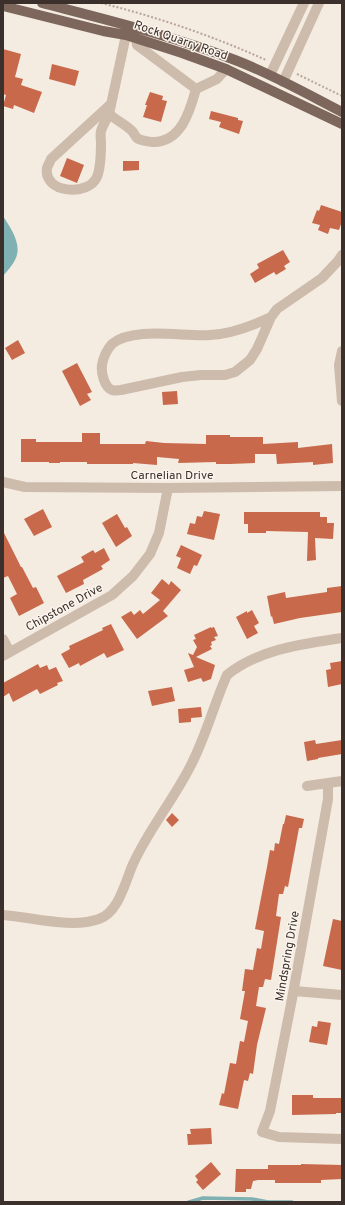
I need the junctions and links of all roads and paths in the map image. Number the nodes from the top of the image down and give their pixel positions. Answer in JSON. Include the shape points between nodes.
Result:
{"nodes":[{"id":1,"x":42,"y":3,"type":"edge"},
{"id":2,"x":101,"y":3,"type":"edge"},
{"id":3,"x":304,"y":3,"type":"edge"},
{"id":4,"x":319,"y":3,"type":"edge"},
{"id":5,"x":3,"y":6,"type":"edge"},
{"id":6,"x":131,"y":37,"type":"junction"},
{"id":7,"x":269,"y":61,"type":"dead end"},
{"id":8,"x":226,"y":69,"type":"junction"},
{"id":9,"x":270,"y":75,"type":"junction"},
{"id":10,"x":298,"y":75,"type":"dead end"},
{"id":11,"x":283,"y":82,"type":"junction"},
{"id":12,"x":196,"y":89,"type":"junction"},
{"id":13,"x":342,"y":96,"type":"edge"},
{"id":14,"x":111,"y":104,"type":"junction"},
{"id":15,"x":342,"y":112,"type":"edge"},
{"id":16,"x":109,"y":114,"type":"junction"},
{"id":17,"x":342,"y":124,"type":"edge"},
{"id":18,"x":342,"y":255,"type":"edge"},
{"id":19,"x":271,"y":317,"type":"junction"},
{"id":20,"x":342,"y":351,"type":"edge"},
{"id":21,"x":342,"y":401,"type":"edge"},
{"id":22,"x":3,"y":482,"type":"edge"},
{"id":23,"x":342,"y":486,"type":"edge"},
{"id":24,"x":168,"y":488,"type":"junction"},
{"id":25,"x":342,"y":638,"type":"edge"},
{"id":26,"x":3,"y":639,"type":"edge"},
{"id":27,"x":6,"y":654,"type":"edge"},
{"id":28,"x":342,"y":781,"type":"edge"},
{"id":29,"x":328,"y":783,"type":"junction"},
{"id":30,"x":307,"y":786,"type":"dead end"},
{"id":31,"x":3,"y":915,"type":"edge"},
{"id":32,"x":294,"y":991,"type":"junction"},
{"id":33,"x":342,"y":996,"type":"edge"},
{"id":34,"x":342,"y":1139,"type":"edge"}],
"edges":[{"from":1,"to":9,"type":"main road","name":"Rock Quarry Road","via":[[139,28],[235,60]]},
{"from":2,"to":7,"type":"path","via":[[187,29]]},
{"from":3,"to":9,"type":"street"},
{"from":4,"to":11,"type":"street"},
{"from":5,"to":6,"type":"main road","name":"Rock Quarry Road"},
{"from":6,"to":8,"type":"main road","name":"Rock Quarry Road"},
{"from":6,"to":12,"type":"street","via":[[136,45]]},
{"from":6,"to":14,"type":"street"},
{"from":8,"to":12,"type":"street","via":[[217,80]]},
{"from":8,"to":17,"type":"main road","name":"Rock Quarry Road"},
{"from":9,"to":11,"type":"main road","name":"Rock Quarry Road"},
{"from":10,"to":13,"type":"path"},
{"from":11,"to":15,"type":"main road","name":"Rock Quarry Road"},
{"from":12,"to":16,"type":"street","via":[[191,107],[179,131],[166,139],[155,142],[137,138],[132,131]]},
{"from":14,"to":16,"type":"street"},
{"from":14,"to":16,"type":"street","via":[[50,159],[48,177],[54,185],[65,190],[74,190],[90,186],[97,177],[101,157],[100,132]]},
{"from":18,"to":19,"type":"street","via":[[322,278],[277,309]]},
{"from":19,"to":19,"type":"street","via":[[235,332],[210,335],[133,335],[120,339],[106,352],[102,366],[107,387],[121,390],[182,377],[234,372],[250,360]]},
{"from":20,"to":21,"type":"street","via":[[339,365]]},
{"from":22,"to":24,"type":"street","name":"Carnelian Drive","via":[[25,487]]},
{"from":23,"to":24,"type":"street","name":"Carnelian Drive"},
{"from":24,"to":27,"type":"street","name":"Chipstone Drive","via":[[159,533],[150,554],[132,576],[112,595]]},
{"from":25,"to":31,"type":"street","via":[[267,653],[239,666],[227,675],[191,764],[134,862],[117,904],[108,914],[99,919],[80,922]]},
{"from":26,"to":27,"type":"street"},
{"from":28,"to":29,"type":"street"},
{"from":29,"to":30,"type":"street"},
{"from":29,"to":32,"type":"street","name":"Mindspring Drive","via":[[328,799]]},
{"from":32,"to":33,"type":"street"},
{"from":32,"to":34,"type":"street","name":"Mindspring Drive","via":[[270,1111],[262,1132],[279,1137]]}]}
